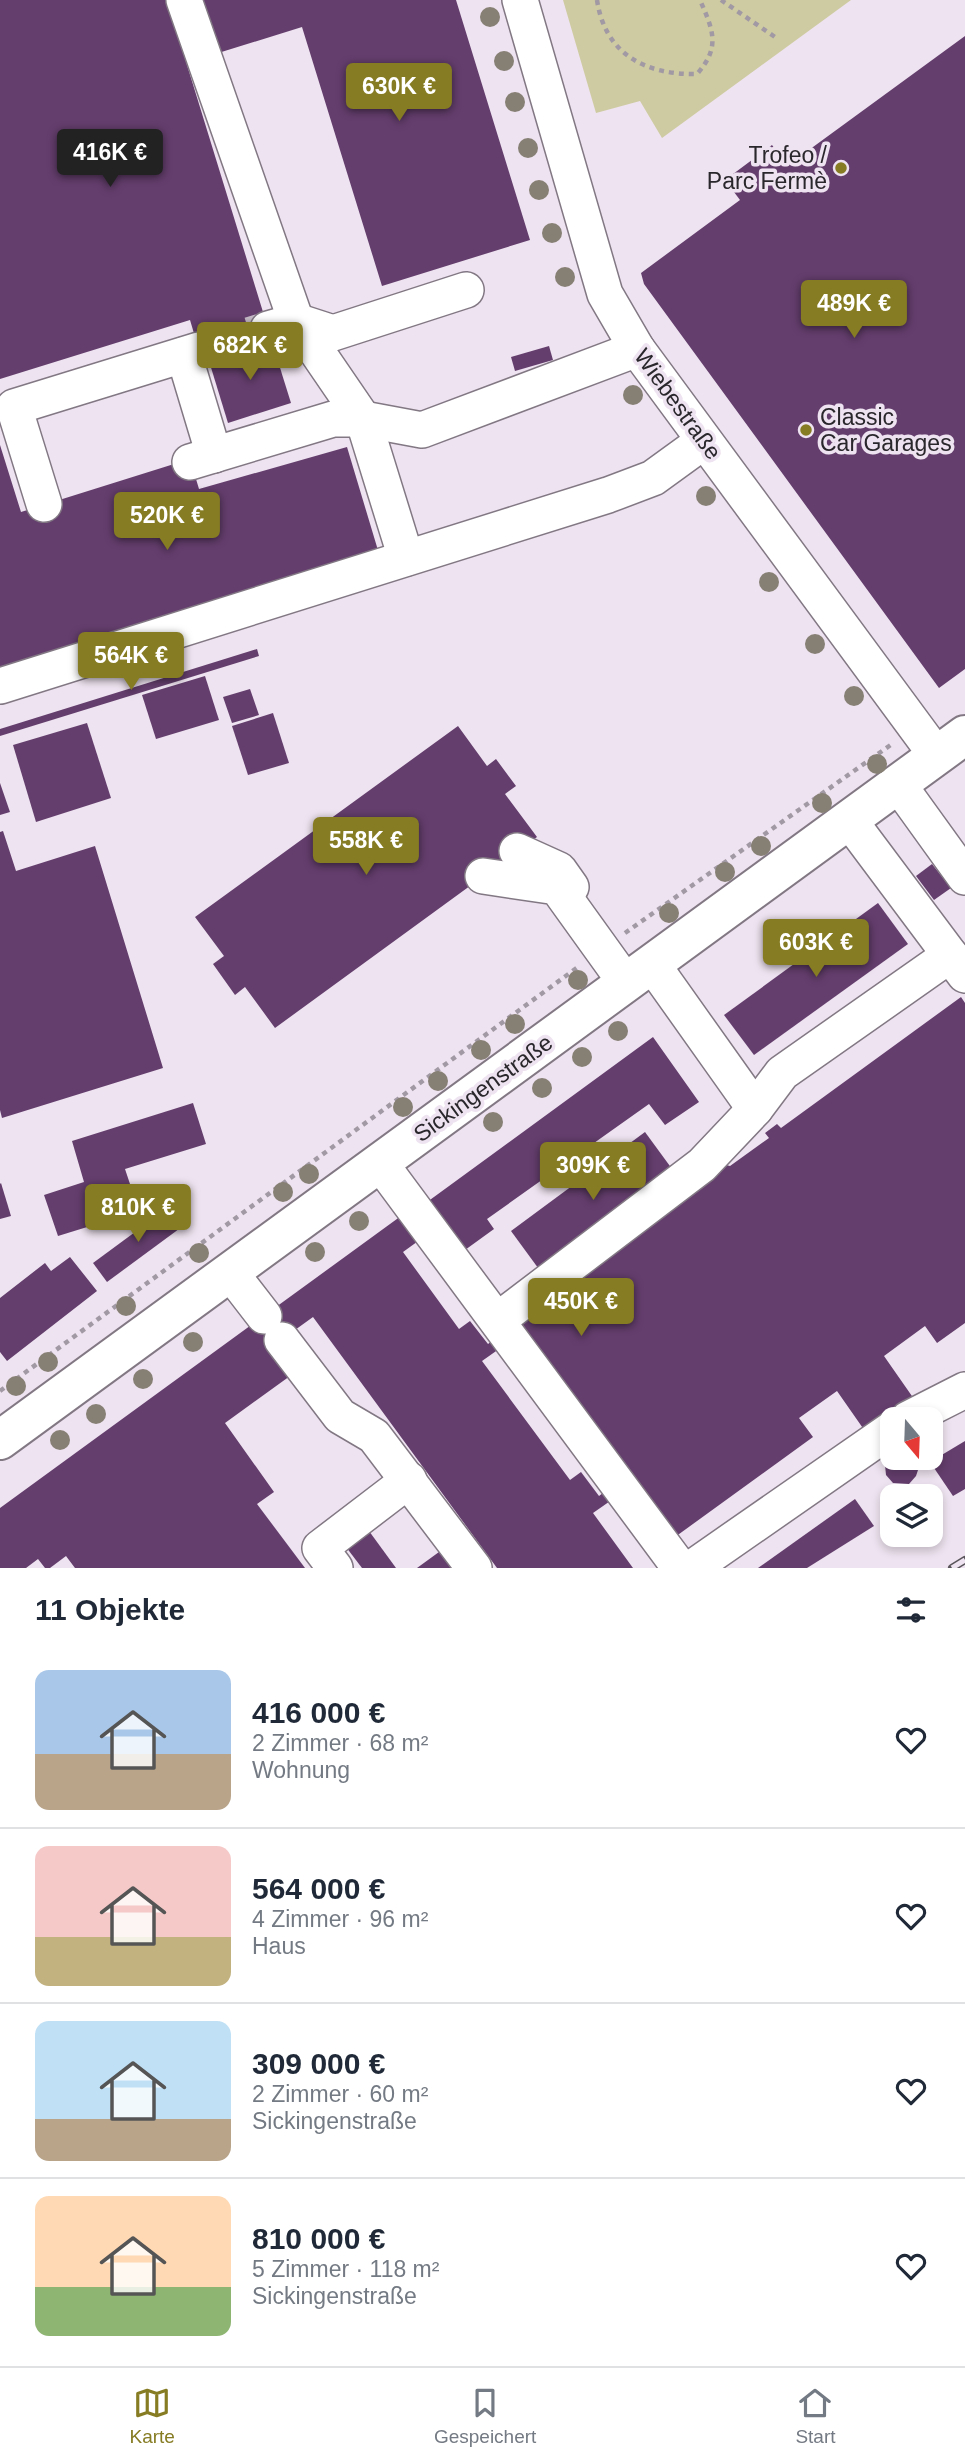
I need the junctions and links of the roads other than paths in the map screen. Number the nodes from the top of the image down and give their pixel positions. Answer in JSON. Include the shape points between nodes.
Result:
{"nodes":[{"id":1,"x":184,"y":0,"type":"edge"},
{"id":2,"x":520,"y":0,"type":"edge"},
{"id":3,"x":466,"y":290,"type":"dead end"},
{"id":4,"x":282,"y":325,"type":"junction"},
{"id":5,"x":637,"y":349,"type":"junction"},
{"id":6,"x":363,"y":419,"type":"junction"},
{"id":7,"x":704,"y":441,"type":"junction"},
{"id":8,"x":44,"y":504,"type":"dead end"},
{"id":9,"x":406,"y":558,"type":"junction"},
{"id":10,"x":0,"y":686,"type":"edge"},
{"id":11,"x":951,"y":746,"type":"edge"},
{"id":12,"x":898,"y":784,"type":"junction"},
{"id":13,"x":849,"y":820,"type":"junction"},
{"id":14,"x":517,"y":851,"type":"dead end"},
{"id":15,"x":483,"y":876,"type":"dead end"},
{"id":16,"x":965,"y":877,"type":"edge"},
{"id":17,"x":607,"y":946,"type":"junction"},
{"id":18,"x":958,"y":965,"type":"edge"},
{"id":19,"x":638,"y":974,"type":"junction"},
{"id":20,"x":755,"y":1109,"type":"junction"},
{"id":21,"x":380,"y":1163,"type":"junction"},
{"id":22,"x":230,"y":1272,"type":"junction"},
{"id":23,"x":498,"y":1320,"type":"junction"},
{"id":24,"x":965,"y":1390,"type":"edge"},
{"id":25,"x":932,"y":1407,"type":"edge"},
{"id":26,"x":880,"y":1437,"type":"edge"},
{"id":27,"x":0,"y":1440,"type":"edge"},
{"id":28,"x":409,"y":1480,"type":"junction"},
{"id":29,"x":335,"y":1568,"type":"edge"},
{"id":30,"x":474,"y":1568,"type":"edge"},
{"id":31,"x":680,"y":1568,"type":"edge"},
{"id":32,"x":692,"y":1568,"type":"edge"}],
"edges":[{"from":1,"to":4,"type":"street"},
{"from":2,"to":5,"type":"street","name":"Wiebestraße","via":[[605,294]]},
{"from":3,"to":4,"type":"street","via":[[333,333]]},
{"from":4,"to":6,"type":"street"},
{"from":5,"to":6,"type":"street","via":[[422,430]]},
{"from":5,"to":7,"type":"street","name":"Wiebestraße"},
{"from":6,"to":8,"type":"street","via":[[333,419],[202,459],[192,353],[14,407]]},
{"from":6,"to":9,"type":"street"},
{"from":7,"to":9,"type":"street","via":[[653,478]]},
{"from":7,"to":11,"type":"street","name":"Wiebestraße"},
{"from":9,"to":10,"type":"street"},
{"from":11,"to":12,"type":"main road","name":"Sickingenstraße"},
{"from":12,"to":13,"type":"main road","name":"Sickingenstraße"},
{"from":12,"to":16,"type":"street"},
{"from":13,"to":18,"type":"street"},
{"from":13,"to":19,"type":"main road","name":"Sickingenstraße"},
{"from":14,"to":17,"type":"street","via":[[559,870]]},
{"from":15,"to":17,"type":"street","via":[[556,887]]},
{"from":17,"to":19,"type":"street"},
{"from":18,"to":20,"type":"street","via":[[782,1073]]},
{"from":19,"to":20,"type":"street"},
{"from":19,"to":21,"type":"main road","name":"Sickingenstraße"},
{"from":20,"to":23,"type":"street","via":[[702,1165]]},
{"from":21,"to":22,"type":"main road","name":"Sickingenstraße"},
{"from":21,"to":23,"type":"street"},
{"from":22,"to":27,"type":"main road","name":"Sickingenstraße"},
{"from":22,"to":28,"type":"street","via":[[340,1416],[374,1436]]},
{"from":23,"to":31,"type":"street"},
{"from":24,"to":25,"type":"street"},
{"from":26,"to":32,"type":"street"},
{"from":28,"to":29,"type":"street","via":[[320,1548]]},
{"from":28,"to":30,"type":"street"}]}
